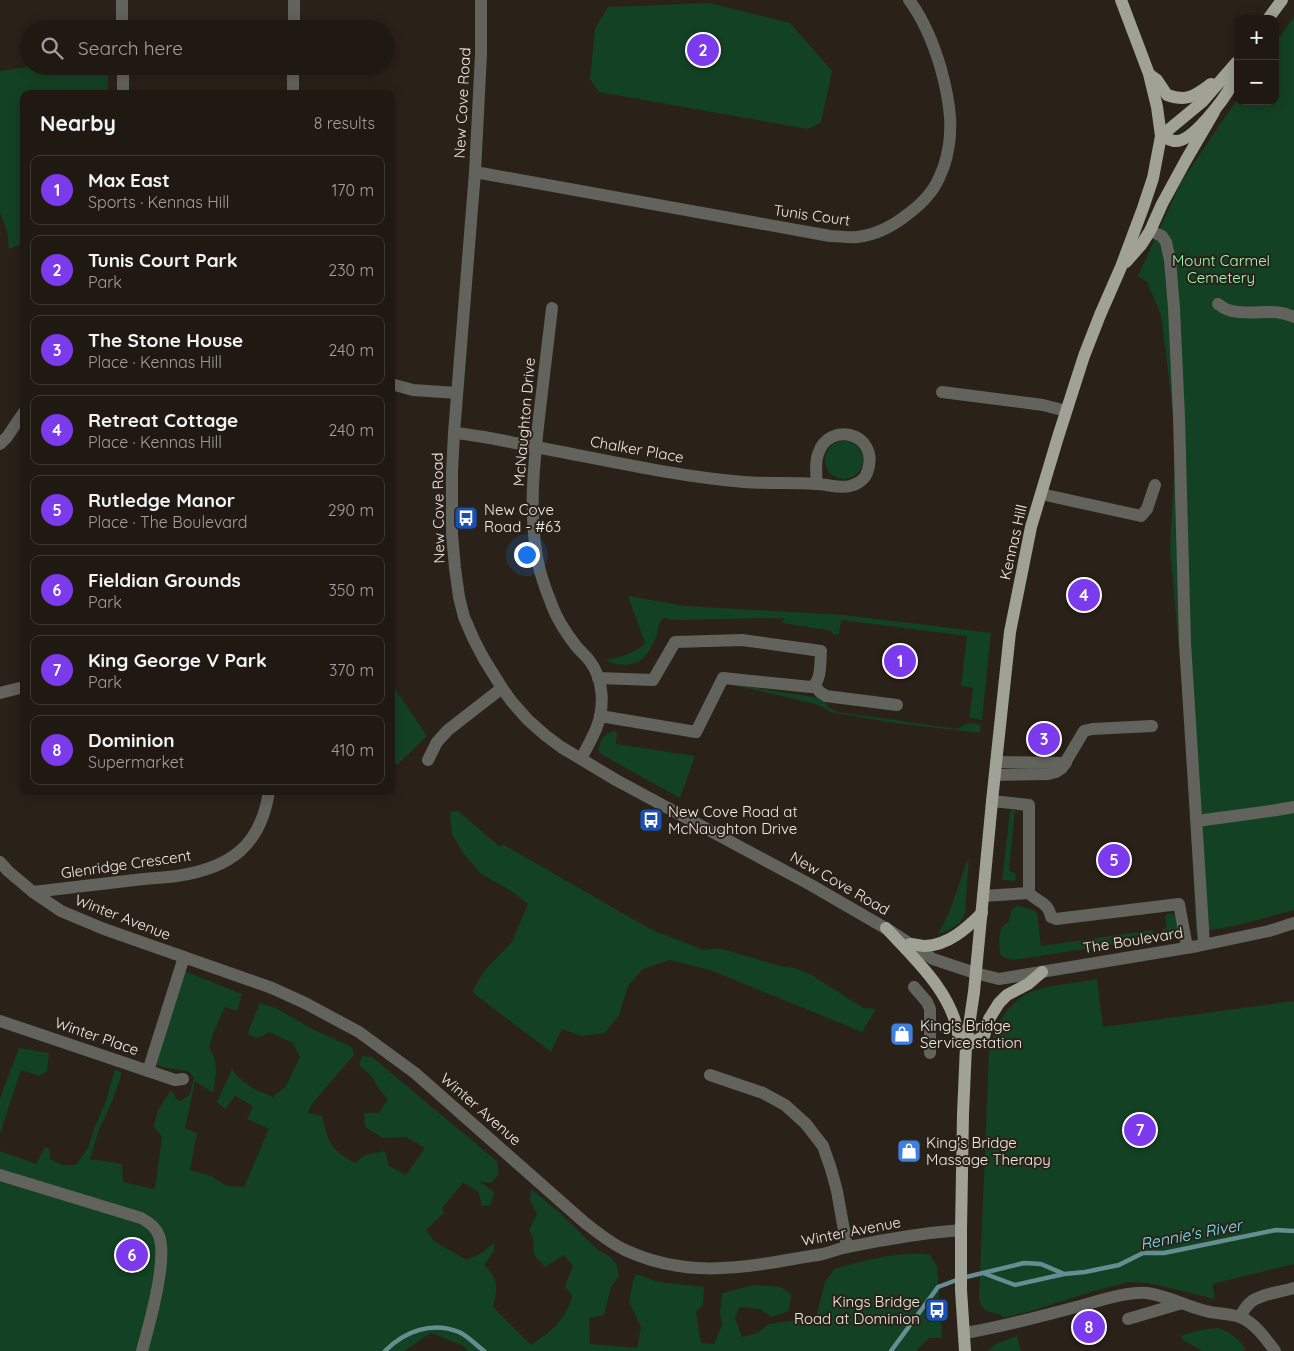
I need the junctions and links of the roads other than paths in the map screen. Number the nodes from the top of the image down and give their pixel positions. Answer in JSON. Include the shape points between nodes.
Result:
{"nodes":[{"id":1,"x":122,"y":0,"type":"edge"},
{"id":2,"x":294,"y":0,"type":"edge"},
{"id":3,"x":481,"y":0,"type":"edge"},
{"id":4,"x":909,"y":0,"type":"edge"},
{"id":5,"x":1121,"y":0,"type":"edge"},
{"id":6,"x":1282,"y":0,"type":"edge"},
{"id":7,"x":1271,"y":15,"type":"edge"},
{"id":8,"x":122,"y":20,"type":"edge"},
{"id":9,"x":294,"y":20,"type":"edge"},
{"id":10,"x":1234,"y":65,"type":"edge"},
{"id":11,"x":1148,"y":74,"type":"junction"},
{"id":12,"x":123,"y":75,"type":"edge"},
{"id":13,"x":293,"y":75,"type":"edge"},
{"id":14,"x":1234,"y":76,"type":"edge"},
{"id":15,"x":1219,"y":82,"type":"junction"},
{"id":16,"x":123,"y":90,"type":"edge"},
{"id":17,"x":293,"y":90,"type":"edge"},
{"id":18,"x":1214,"y":112,"type":"junction"},
{"id":19,"x":1161,"y":136,"type":"junction"},
{"id":20,"x":475,"y":172,"type":"junction"},
{"id":21,"x":1150,"y":231,"type":"junction"},
{"id":22,"x":1121,"y":267,"type":"junction"},
{"id":23,"x":1218,"y":304,"type":"dead end"},
{"id":24,"x":552,"y":308,"type":"dead end"},
{"id":25,"x":1294,"y":317,"type":"edge"},
{"id":26,"x":395,"y":385,"type":"edge"},
{"id":27,"x":942,"y":392,"type":"dead end"},
{"id":28,"x":457,"y":394,"type":"junction"},
{"id":29,"x":1066,"y":411,"type":"junction"},
{"id":30,"x":20,"y":418,"type":"edge"},
{"id":31,"x":454,"y":433,"type":"junction"},
{"id":32,"x":0,"y":444,"type":"edge"},
{"id":33,"x":535,"y":447,"type":"junction"},
{"id":34,"x":817,"y":484,"type":"junction"},
{"id":35,"x":1154,"y":485,"type":"dead end"},
{"id":36,"x":1041,"y":494,"type":"junction"},
{"id":37,"x":598,"y":678,"type":"junction"},
{"id":38,"x":815,"y":686,"type":"junction"},
{"id":39,"x":20,"y":688,"type":"edge"},
{"id":40,"x":502,"y":688,"type":"junction"},
{"id":41,"x":0,"y":693,"type":"edge"},
{"id":42,"x":897,"y":706,"type":"dead end"},
{"id":43,"x":600,"y":716,"type":"junction"},
{"id":44,"x":1152,"y":726,"type":"dead end"},
{"id":45,"x":581,"y":759,"type":"junction"},
{"id":46,"x":428,"y":760,"type":"dead end"},
{"id":47,"x":996,"y":769,"type":"junction"},
{"id":48,"x":268,"y":795,"type":"edge"},
{"id":49,"x":992,"y":801,"type":"junction"},
{"id":50,"x":1294,"y":807,"type":"edge"},
{"id":51,"x":1197,"y":821,"type":"junction"},
{"id":52,"x":0,"y":862,"type":"edge"},
{"id":53,"x":33,"y":892,"type":"junction"},
{"id":54,"x":1029,"y":892,"type":"junction"},
{"id":55,"x":984,"y":896,"type":"junction"},
{"id":56,"x":982,"y":913,"type":"junction"},
{"id":57,"x":1294,"y":923,"type":"edge"},
{"id":58,"x":886,"y":928,"type":"junction"},
{"id":59,"x":910,"y":944,"type":"junction"},
{"id":60,"x":1204,"y":944,"type":"junction"},
{"id":61,"x":1187,"y":947,"type":"junction"},
{"id":62,"x":184,"y":957,"type":"junction"},
{"id":63,"x":1042,"y":972,"type":"junction"},
{"id":64,"x":927,"y":973,"type":"junction"},
{"id":65,"x":976,"y":973,"type":"junction"},
{"id":66,"x":0,"y":1021,"type":"edge"},
{"id":67,"x":966,"y":1046,"type":"junction"},
{"id":68,"x":930,"y":1053,"type":"dead end"},
{"id":69,"x":148,"y":1071,"type":"junction"},
{"id":70,"x":710,"y":1075,"type":"dead end"},
{"id":71,"x":183,"y":1078,"type":"dead end"},
{"id":72,"x":0,"y":1175,"type":"edge"},
{"id":73,"x":961,"y":1230,"type":"junction"},
{"id":74,"x":847,"y":1247,"type":"junction"},
{"id":75,"x":1294,"y":1288,"type":"edge"},
{"id":76,"x":1182,"y":1303,"type":"junction"},
{"id":77,"x":1240,"y":1316,"type":"junction"},
{"id":78,"x":1128,"y":1319,"type":"dead end"},
{"id":79,"x":964,"y":1333,"type":"junction"},
{"id":80,"x":1269,"y":1349,"type":"edge"},
{"id":81,"x":142,"y":1351,"type":"edge"},
{"id":82,"x":965,"y":1351,"type":"edge"}],
"edges":[{"from":1,"to":8,"type":"street"},
{"from":2,"to":9,"type":"street"},
{"from":3,"to":20,"type":"street","name":"New Cove Road"},
{"from":4,"to":20,"type":"street","name":"Tunis Court","via":[[927,31],[948,93],[951,118],[949,144],[939,179],[930,193],[900,221],[882,231],[856,237],[830,236]]},
{"from":5,"to":11,"type":"main road","name":"Kennas Hill"},
{"from":6,"to":7,"type":"main road"},
{"from":10,"to":15,"type":"main road"},
{"from":11,"to":15,"type":"main road","via":[[1157,80],[1167,95],[1182,99]]},
{"from":11,"to":19,"type":"main road","name":"Kennas Hill"},
{"from":12,"to":16,"type":"street"},
{"from":13,"to":17,"type":"street"},
{"from":14,"to":18,"type":"main road"},
{"from":15,"to":19,"type":"main road","via":[[1202,102]]},
{"from":18,"to":19,"type":"main road","via":[[1181,141]]},
{"from":18,"to":21,"type":"main road"},
{"from":19,"to":22,"type":"main road","name":"Kennas Hill","via":[[1153,178]]},
{"from":20,"to":28,"type":"street","name":"New Cove Road"},
{"from":21,"to":22,"type":"main road"},
{"from":21,"to":51,"type":"street","via":[[1162,236],[1166,242],[1174,308],[1186,643]]},
{"from":22,"to":29,"type":"main road","name":"Kennas Hill","via":[[1084,356]]},
{"from":23,"to":25,"type":"street","via":[[1230,311],[1270,311]]},
{"from":24,"to":33,"type":"street","name":"McNaughton Drive"},
{"from":26,"to":28,"type":"street"},
{"from":27,"to":29,"type":"street"},
{"from":28,"to":31,"type":"street","name":"New Cove Road"},
{"from":29,"to":36,"type":"main road","name":"Kennas Hill"},
{"from":30,"to":32,"type":"street"},
{"from":31,"to":33,"type":"street","name":"Chalker Place"},
{"from":31,"to":40,"type":"street","name":"New Cove Road","via":[[452,534],[459,597],[474,640]]},
{"from":33,"to":34,"type":"street","name":"Chalker Place","via":[[709,479]]},
{"from":33,"to":37,"type":"street","name":"McNaughton Drive","via":[[533,504],[540,570],[550,604],[575,645],[590,661]]},
{"from":34,"to":34,"type":"street","name":"Chalker Place","via":[[818,453],[829,438],[842,434],[855,436],[867,445],[871,461],[867,475],[859,483],[848,487]]},
{"from":35,"to":36,"type":"street","via":[[1147,509],[1141,516]]},
{"from":36,"to":47,"type":"main road","name":"Kennas Hill","via":[[1014,607]]},
{"from":37,"to":38,"type":"street","via":[[654,680],[675,642],[742,640],[822,651]]},
{"from":37,"to":43,"type":"street","name":"McNaughton Drive","via":[[602,697]]},
{"from":38,"to":42,"type":"street","via":[[826,696]]},
{"from":38,"to":43,"type":"street","via":[[723,678],[696,732]]},
{"from":39,"to":41,"type":"street"},
{"from":40,"to":45,"type":"street","name":"New Cove Road","via":[[545,736]]},
{"from":40,"to":46,"type":"street","via":[[448,730]]},
{"from":43,"to":45,"type":"street","name":"McNaughton Drive"},
{"from":44,"to":47,"type":"street","via":[[1084,731],[1066,763]]},
{"from":45,"to":58,"type":"street","name":"New Cove Road"},
{"from":47,"to":49,"type":"main road","name":"Kennas Hill"},
{"from":48,"to":53,"type":"street","name":"Glenridge Crescent","via":[[260,826],[253,838],[228,860],[178,876]]},
{"from":49,"to":54,"type":"street","via":[[1029,805]]},
{"from":49,"to":55,"type":"main road","name":"Kennas Hill"},
{"from":50,"to":51,"type":"street"},
{"from":51,"to":60,"type":"street"},
{"from":52,"to":53,"type":"street","name":"Winter Avenue"},
{"from":53,"to":62,"type":"street","name":"Winter Avenue","via":[[80,920]]},
{"from":54,"to":55,"type":"street"},
{"from":54,"to":61,"type":"street","via":[[1045,903],[1056,919],[1179,904]]},
{"from":55,"to":56,"type":"main road","name":"Kennas Hill"},
{"from":56,"to":59,"type":"main road","via":[[952,938],[925,946]]},
{"from":56,"to":65,"type":"main road","name":"Kennas Hill"},
{"from":57,"to":60,"type":"street","name":"The Boulevard"},
{"from":58,"to":59,"type":"street","name":"New Cove Road"},
{"from":58,"to":64,"type":"main road"},
{"from":59,"to":65,"type":"street","name":"New Cove Road","via":[[932,959]]},
{"from":60,"to":61,"type":"street","name":"The Boulevard"},
{"from":61,"to":63,"type":"street","name":"The Boulevard"},
{"from":62,"to":69,"type":"street"},
{"from":62,"to":74,"type":"street","name":"Winter Avenue","via":[[305,1002],[359,1032],[415,1073],[584,1222],[625,1250],[675,1266],[702,1269],[748,1267]]},
{"from":63,"to":65,"type":"street","name":"The Boulevard","via":[[999,979]]},
{"from":63,"to":67,"type":"main road","via":[[1028,984],[1006,995],[989,1019],[984,1036]]},
{"from":64,"to":67,"type":"main road","via":[[952,1012],[959,1040]]},
{"from":64,"to":68,"type":"street","via":[[911,990],[927,1002],[930,1009]]},
{"from":65,"to":67,"type":"main road","name":"Kennas Hill"},
{"from":66,"to":69,"type":"street","name":"Winter Place"},
{"from":67,"to":73,"type":"main road","name":"Kennas Hill"},
{"from":69,"to":71,"type":"street","name":"Winter Place","via":[[175,1080]]},
{"from":70,"to":74,"type":"street","via":[[763,1093],[785,1105],[806,1124],[823,1146],[831,1169]]},
{"from":72,"to":81,"type":"street","via":[[141,1218],[151,1224],[161,1241],[161,1266]]},
{"from":73,"to":74,"type":"street","name":"Winter Avenue"},
{"from":73,"to":79,"type":"main road","name":"Kennas Hill"},
{"from":75,"to":77,"type":"street","via":[[1252,1301]]},
{"from":76,"to":77,"type":"street","via":[[1206,1311]]},
{"from":76,"to":78,"type":"street"},
{"from":76,"to":79,"type":"street","via":[[1134,1293]]},
{"from":77,"to":80,"type":"street","via":[[1253,1325]]},
{"from":79,"to":82,"type":"main road","name":"Kennas Hill"}]}
